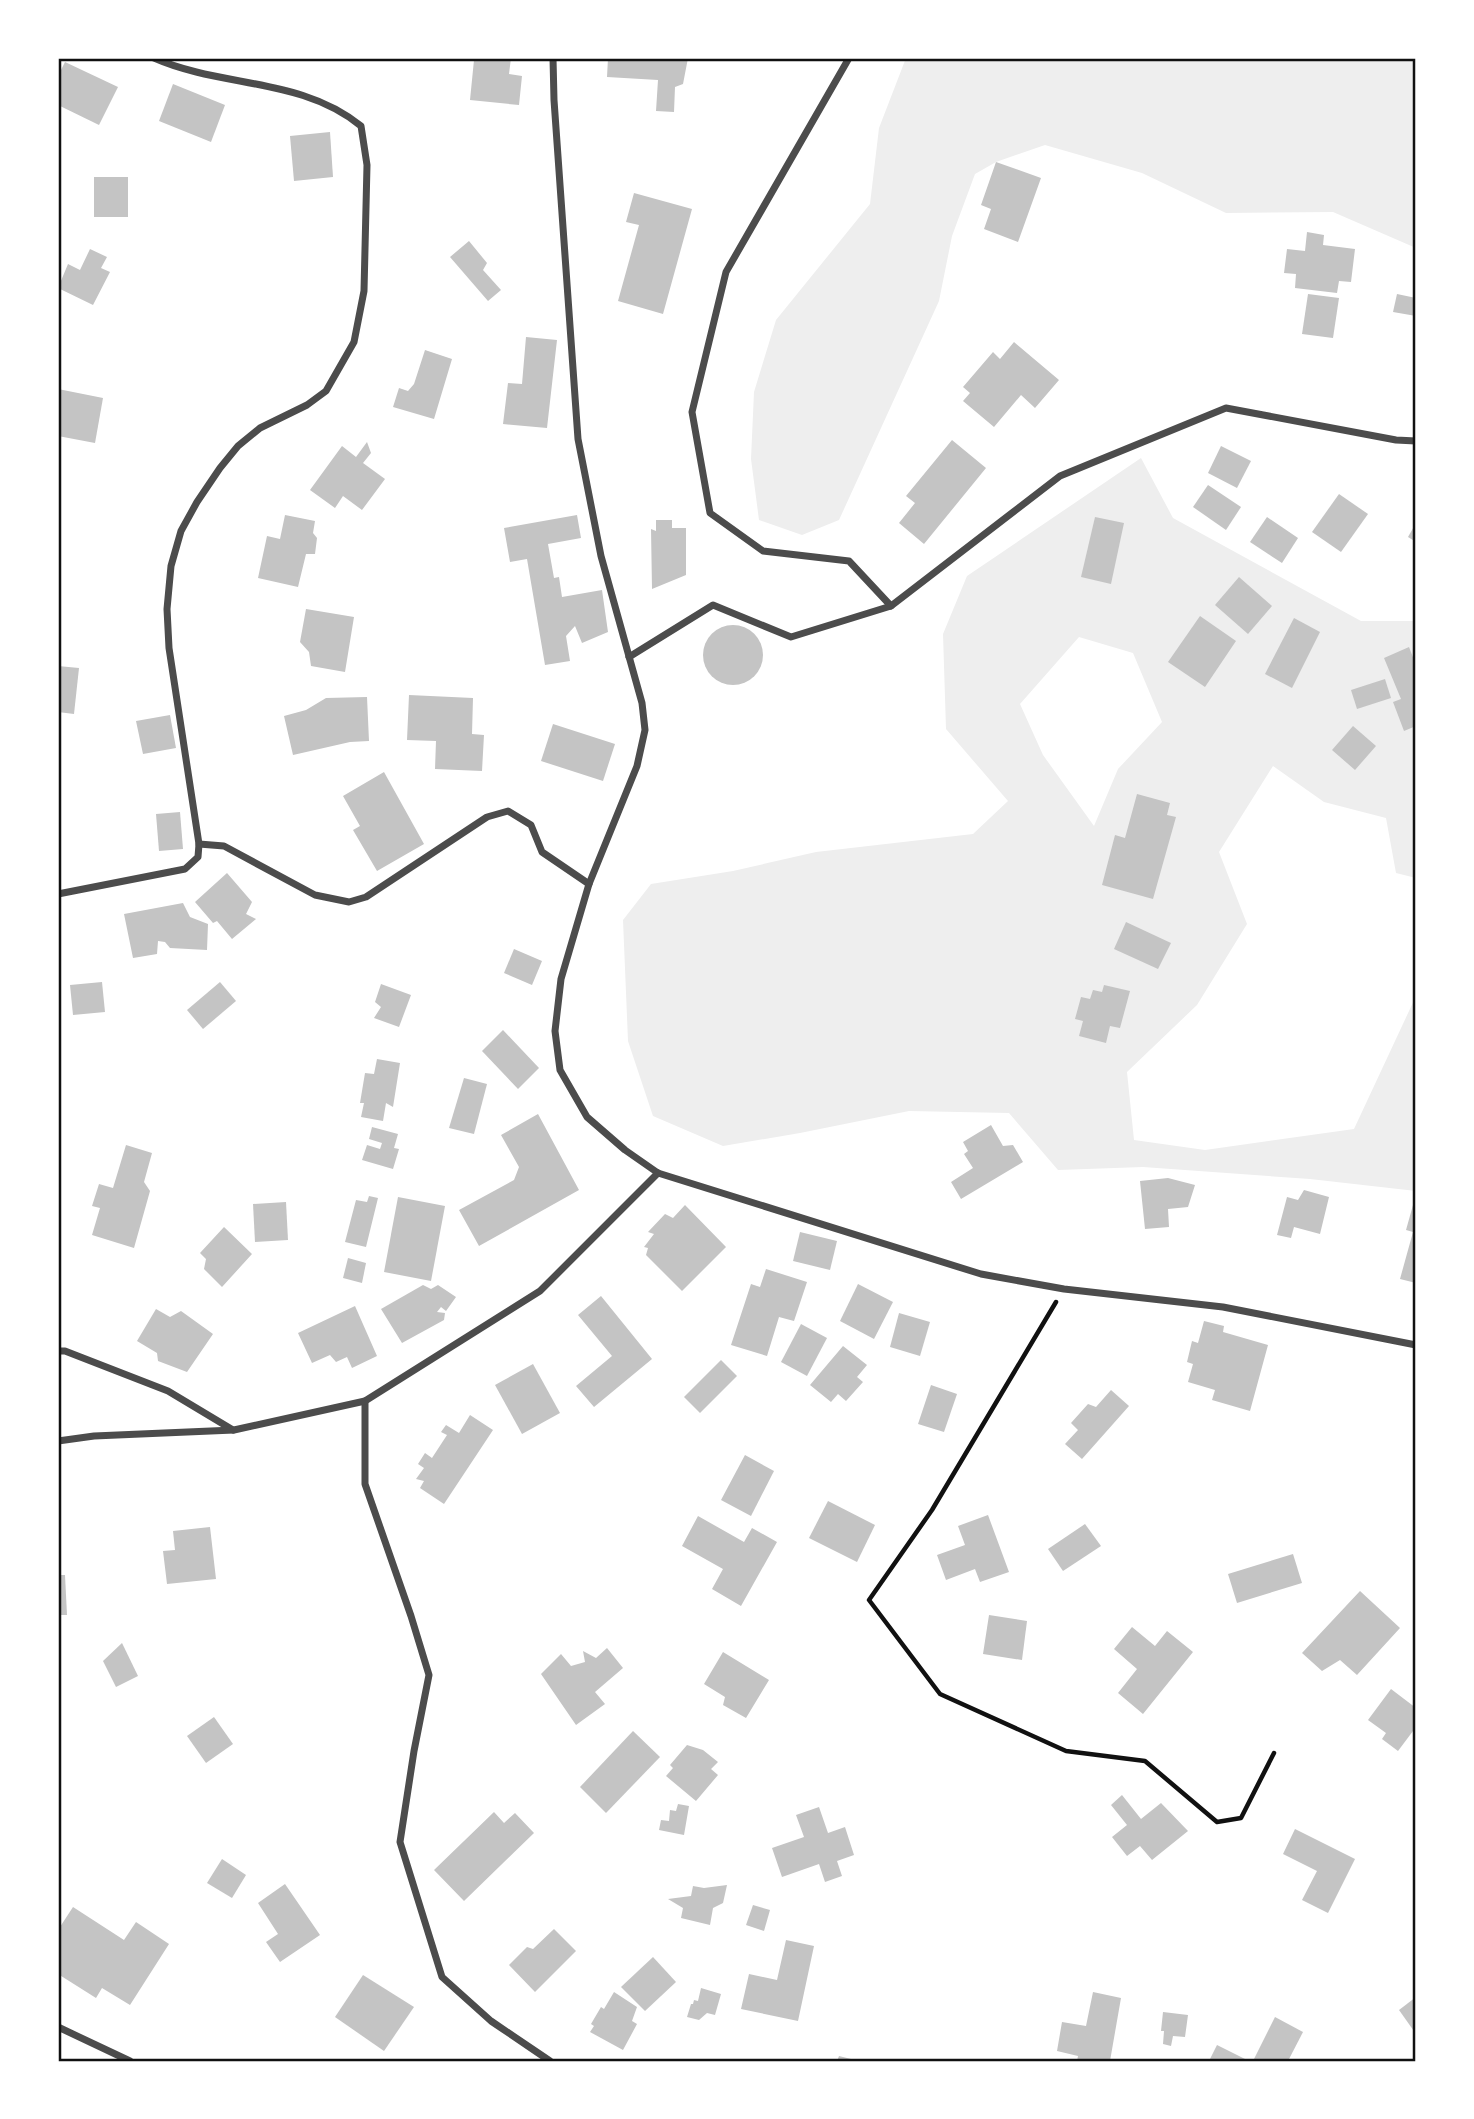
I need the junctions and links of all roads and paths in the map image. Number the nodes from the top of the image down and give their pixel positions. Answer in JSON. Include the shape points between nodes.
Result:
{"nodes":[{"id":1,"x":154,"y":58,"type":"edge"},
{"id":2,"x":553,"y":58,"type":"edge"},
{"id":3,"x":849,"y":58,"type":"edge"},
{"id":4,"x":1416,"y":441,"type":"edge"},
{"id":5,"x":891,"y":606,"type":"junction"},
{"id":6,"x":629,"y":657,"type":"junction"},
{"id":7,"x":199,"y":844,"type":"junction"},
{"id":8,"x":589,"y":884,"type":"junction"},
{"id":9,"x":58,"y":894,"type":"edge"},
{"id":10,"x":658,"y":1173,"type":"junction"},
{"id":11,"x":1064,"y":1289,"type":"junction"},
{"id":12,"x":1416,"y":1345,"type":"edge"},
{"id":13,"x":58,"y":1351,"type":"edge"},
{"id":14,"x":365,"y":1401,"type":"junction"},
{"id":15,"x":234,"y":1430,"type":"junction"},
{"id":16,"x":58,"y":1441,"type":"edge"},
{"id":17,"x":1274,"y":1753,"type":"dead end"},
{"id":18,"x":58,"y":2027,"type":"edge"},
{"id":19,"x":130,"y":2061,"type":"edge"},
{"id":20,"x":550,"y":2061,"type":"edge"}],
"edges":[{"from":1,"to":7,"type":"street","via":[[178,68],[303,94],[344,112],[361,126],[367,165],[364,291],[354,342],[326,391],[260,428],[220,468],[181,531],[171,566],[169,648]]},
{"from":2,"to":6,"type":"street","via":[[578,439],[601,556]]},
{"from":3,"to":5,"type":"street","via":[[726,272],[692,412],[710,513],[763,551],[849,561]]},
{"from":4,"to":5,"type":"street","via":[[1226,408],[1059,476]]},
{"from":5,"to":6,"type":"street","via":[[791,637],[713,605]]},
{"from":6,"to":8,"type":"street","via":[[645,730],[636,766]]},
{"from":7,"to":8,"type":"street","via":[[224,846],[315,895],[349,902],[366,897],[488,817],[508,811],[531,825],[542,852]]},
{"from":7,"to":9,"type":"street","via":[[198,857],[185,869]]},
{"from":8,"to":10,"type":"street","via":[[561,979],[555,1031],[560,1070],[587,1117]]},
{"from":10,"to":11,"type":"street","via":[[981,1274]]},
{"from":10,"to":14,"type":"street","via":[[540,1291]]},
{"from":11,"to":12,"type":"street","via":[[1223,1307]]},
{"from":11,"to":17,"type":"path","via":[[932,1510],[869,1600],[940,1695],[1066,1751],[1145,1761],[1217,1822],[1241,1818]]},
{"from":13,"to":15,"type":"street","via":[[168,1391]]},
{"from":14,"to":15,"type":"street"},
{"from":14,"to":20,"type":"street","via":[[365,1484],[429,1675],[400,1842],[442,1977],[491,2021]]},
{"from":15,"to":16,"type":"street"},
{"from":18,"to":19,"type":"street"}]}
